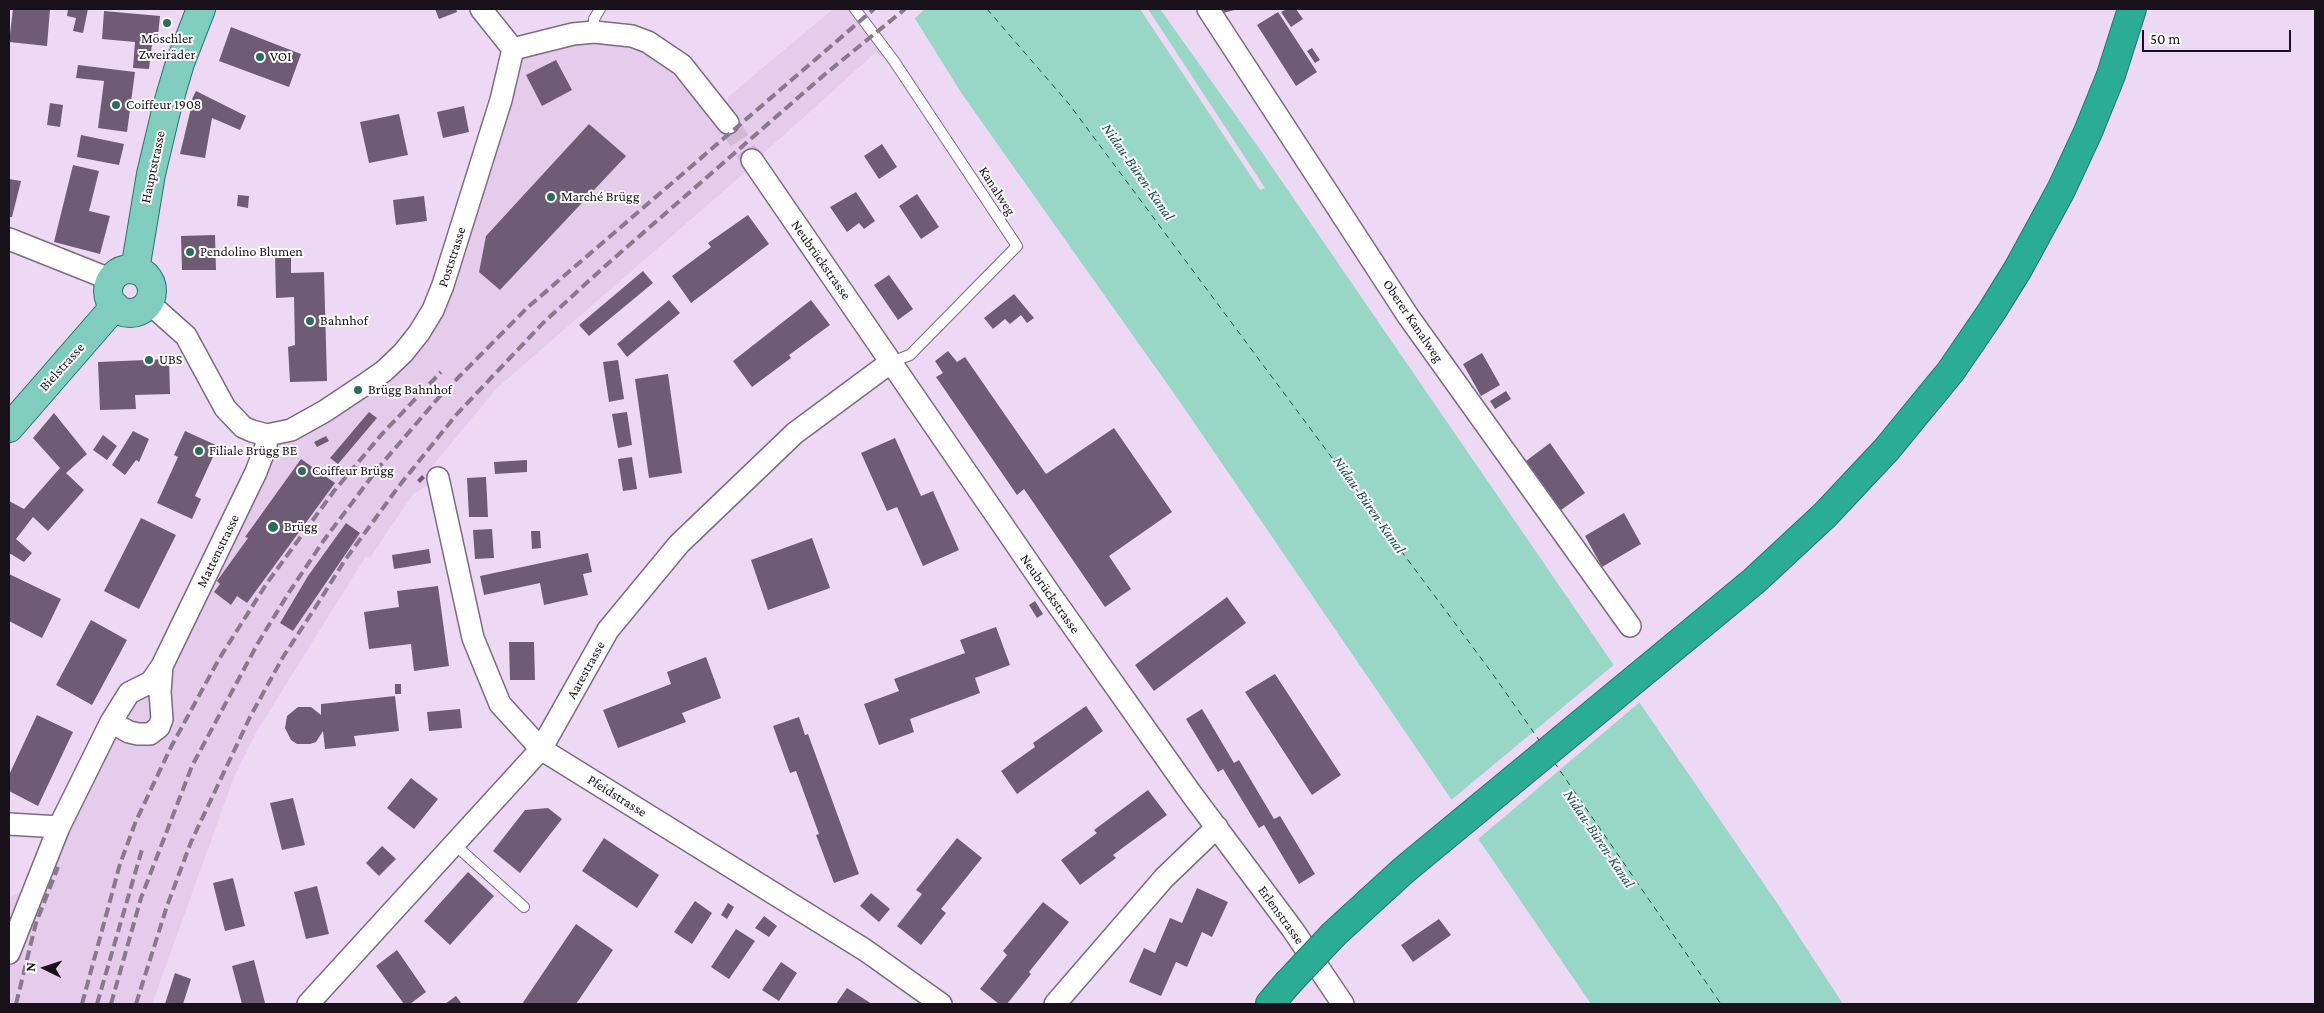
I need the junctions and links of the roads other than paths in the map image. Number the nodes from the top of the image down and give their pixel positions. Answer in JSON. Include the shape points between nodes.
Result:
{"nodes":[{"id":1,"x":199,"y":9,"type":"edge"},
{"id":2,"x":481,"y":9,"type":"edge"},
{"id":3,"x":600,"y":9,"type":"edge"},
{"id":4,"x":855,"y":9,"type":"edge"},
{"id":5,"x":1208,"y":9,"type":"edge"},
{"id":6,"x":2132,"y":9,"type":"edge"},
{"id":7,"x":594,"y":32,"type":"junction"},
{"id":8,"x":513,"y":49,"type":"junction"},
{"id":9,"x":728,"y":123,"type":"tunnel mouth"},
{"id":10,"x":752,"y":160,"type":"tunnel mouth"},
{"id":11,"x":9,"y":240,"type":"edge"},
{"id":12,"x":123,"y":275,"type":"junction"},
{"id":13,"x":149,"y":303,"type":"junction"},
{"id":14,"x":114,"y":306,"type":"junction"},
{"id":15,"x":891,"y":362,"type":"junction"},
{"id":16,"x":9,"y":428,"type":"edge"},
{"id":17,"x":267,"y":434,"type":"junction"},
{"id":18,"x":438,"y":478,"type":"dead end"},
{"id":19,"x":1630,"y":626,"type":"dead end"},
{"id":20,"x":162,"y":666,"type":"junction"},
{"id":21,"x":111,"y":722,"type":"junction"},
{"id":22,"x":541,"y":749,"type":"junction"},
{"id":23,"x":9,"y":824,"type":"edge"},
{"id":24,"x":59,"y":827,"type":"junction"},
{"id":25,"x":1217,"y":827,"type":"junction"},
{"id":26,"x":454,"y":844,"type":"junction"},
{"id":27,"x":524,"y":907,"type":"dead end"},
{"id":28,"x":9,"y":953,"type":"edge"},
{"id":29,"x":308,"y":1004,"type":"edge"},
{"id":30,"x":941,"y":1004,"type":"edge"},
{"id":31,"x":1055,"y":1004,"type":"edge"},
{"id":32,"x":1270,"y":1004,"type":"edge"},
{"id":33,"x":1343,"y":1004,"type":"edge"}],
"edges":[{"from":1,"to":12,"type":"main road","name":"Hauptstrasse","via":[[162,126],[140,234]]},
{"from":2,"to":8,"type":"street"},
{"from":3,"to":7,"type":"lane","via":[[594,19]]},
{"from":4,"to":15,"type":"lane","name":"Kanalweg","via":[[894,61],[1017,246],[910,355]]},
{"from":5,"to":19,"type":"street","name":"Oberer Kanalweg","via":[[1408,316]]},
{"from":6,"to":32,"type":"highway","bridge":true,"via":[[2111,75],[2061,190],[2013,278],[1951,371],[1887,449],[1831,509],[1754,581],[1404,870],[1334,934]]},
{"from":7,"to":8,"type":"street"},
{"from":7,"to":9,"type":"street","via":[[632,36],[665,52],[682,65]]},
{"from":8,"to":17,"type":"street","name":"Poststrasse","via":[[502,100],[444,285],[419,333],[384,372],[364,386],[291,430]]},
{"from":10,"to":15,"type":"street","name":"Neubrückstrasse"},
{"from":11,"to":12,"type":"street"},
{"from":12,"to":13,"type":"main road","via":[[142,272],[151,283]]},
{"from":12,"to":14,"type":"main road","via":[[109,296]]},
{"from":13,"to":14,"type":"main road","via":[[144,309],[129,313]]},
{"from":13,"to":17,"type":"street","via":[[186,336],[225,408],[243,427]]},
{"from":14,"to":16,"type":"main road","name":"Bielstrasse"},
{"from":15,"to":22,"type":"street","name":"Aarestrasse","via":[[795,434],[679,544],[608,630]]},
{"from":15,"to":25,"type":"street","name":"Neubrückstrasse","via":[[1048,591]]},
{"from":17,"to":20,"type":"street","name":"Mattenstrasse","via":[[256,472]]},
{"from":18,"to":22,"type":"street","name":"Pfeidstrasse","via":[[473,638],[500,704]]},
{"from":20,"to":21,"type":"street","name":"Mattenstrasse","via":[[151,682],[129,693]]},
{"from":20,"to":21,"type":"street","name":"Mattenstrasse","via":[[162,720],[159,727],[150,734],[138,734]]},
{"from":21,"to":24,"type":"street","name":"Mattenstrasse"},
{"from":22,"to":26,"type":"street","name":"Aarestrasse"},
{"from":22,"to":30,"type":"street","name":"Pfeidstrasse","via":[[865,950]]},
{"from":23,"to":24,"type":"street"},
{"from":24,"to":28,"type":"street","name":"Mattenstrasse"},
{"from":25,"to":31,"type":"street","via":[[1164,878]]},
{"from":25,"to":33,"type":"street","name":"Erlenstrasse","via":[[1294,930]]},
{"from":26,"to":27,"type":"lane"},
{"from":26,"to":29,"type":"street","name":"Aarestrasse"}]}
